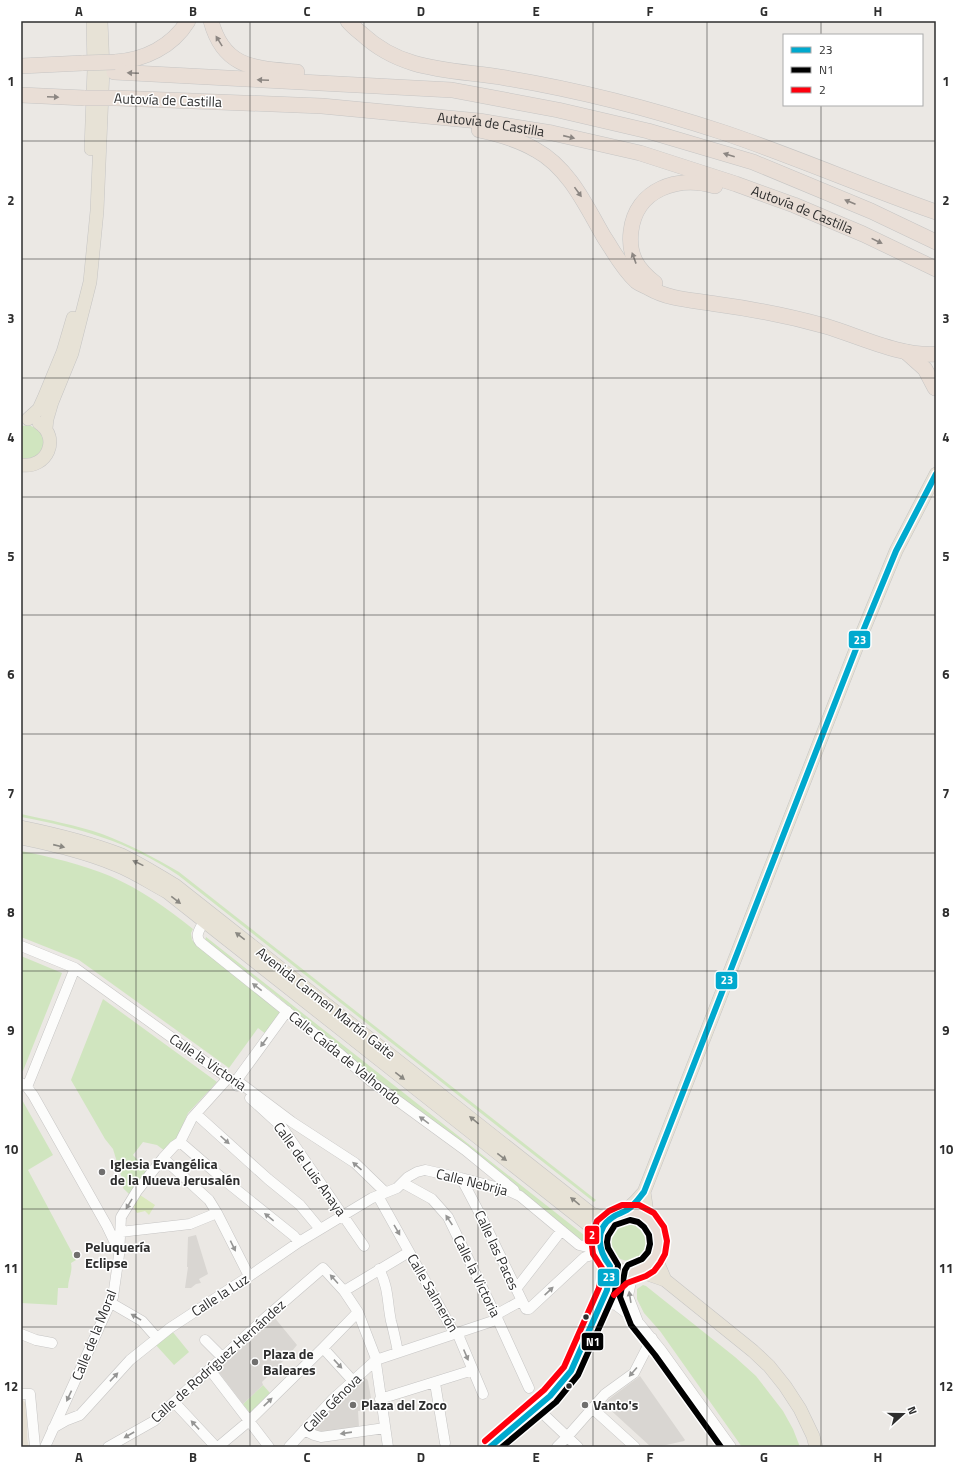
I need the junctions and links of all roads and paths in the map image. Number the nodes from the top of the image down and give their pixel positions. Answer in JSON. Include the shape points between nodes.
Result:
{"nodes":[{"id":1,"x":93,"y":21,"type":"edge"},
{"id":2,"x":101,"y":21,"type":"edge"},
{"id":3,"x":188,"y":21,"type":"edge"},
{"id":4,"x":211,"y":21,"type":"edge"},
{"id":5,"x":348,"y":21,"type":"edge"},
{"id":6,"x":21,"y":67,"type":"edge"},
{"id":7,"x":114,"y":67,"type":"junction"},
{"id":8,"x":21,"y":96,"type":"edge"},
{"id":9,"x":322,"y":106,"type":"junction"},
{"id":10,"x":648,"y":131,"type":"junction"},
{"id":11,"x":794,"y":205,"type":"junction"},
{"id":12,"x":936,"y":212,"type":"edge"},
{"id":13,"x":936,"y":242,"type":"edge"},
{"id":14,"x":936,"y":269,"type":"edge"},
{"id":15,"x":712,"y":303,"type":"junction"},
{"id":16,"x":906,"y":352,"type":"junction"},
{"id":17,"x":936,"y":354,"type":"edge"},
{"id":18,"x":936,"y":389,"type":"edge"},
{"id":19,"x":25,"y":419,"type":"edge"},
{"id":20,"x":46,"y":428,"type":"junction"},
{"id":21,"x":23,"y":466,"type":"edge"},
{"id":22,"x":936,"y":474,"type":"edge"},
{"id":23,"x":21,"y":827,"type":"edge"},
{"id":24,"x":21,"y":838,"type":"edge"},
{"id":25,"x":205,"y":908,"type":"junction"},
{"id":26,"x":204,"y":922,"type":"junction"},
{"id":27,"x":21,"y":946,"type":"edge"},
{"id":28,"x":75,"y":968,"type":"junction"},
{"id":29,"x":287,"y":1011,"type":"junction"},
{"id":30,"x":232,"y":1079,"type":"junction"},
{"id":31,"x":24,"y":1085,"type":"edge"},
{"id":32,"x":196,"y":1114,"type":"junction"},
{"id":33,"x":180,"y":1142,"type":"junction"},
{"id":34,"x":163,"y":1158,"type":"junction"},
{"id":35,"x":461,"y":1178,"type":"junction"},
{"id":36,"x":402,"y":1183,"type":"junction"},
{"id":37,"x":644,"y":1192,"type":"junction"},
{"id":38,"x":382,"y":1194,"type":"junction"},
{"id":39,"x":520,"y":1196,"type":"junction"},
{"id":40,"x":624,"y":1212,"type":"junction"},
{"id":41,"x":217,"y":1213,"type":"junction"},
{"id":42,"x":343,"y":1215,"type":"junction"},
{"id":43,"x":609,"y":1219,"type":"junction"},
{"id":44,"x":648,"y":1219,"type":"junction"},
{"id":45,"x":107,"y":1226,"type":"junction"},
{"id":46,"x":320,"y":1229,"type":"junction"},
{"id":47,"x":120,"y":1230,"type":"junction"},
{"id":48,"x":561,"y":1231,"type":"junction"},
{"id":49,"x":299,"y":1242,"type":"junction"},
{"id":50,"x":600,"y":1244,"type":"junction"},
{"id":51,"x":364,"y":1246,"type":"dead end"},
{"id":52,"x":119,"y":1251,"type":"junction"},
{"id":53,"x":409,"y":1252,"type":"junction"},
{"id":54,"x":655,"y":1256,"type":"junction"},
{"id":55,"x":610,"y":1266,"type":"junction"},
{"id":56,"x":379,"y":1269,"type":"junction"},
{"id":57,"x":634,"y":1272,"type":"junction"},
{"id":58,"x":248,"y":1276,"type":"junction"},
{"id":59,"x":665,"y":1280,"type":"junction"},
{"id":60,"x":516,"y":1289,"type":"junction"},
{"id":61,"x":607,"y":1290,"type":"junction"},
{"id":62,"x":344,"y":1291,"type":"junction"},
{"id":63,"x":521,"y":1301,"type":"junction"},
{"id":64,"x":111,"y":1303,"type":"junction"},
{"id":65,"x":600,"y":1308,"type":"junction"},
{"id":66,"x":358,"y":1312,"type":"junction"},
{"id":67,"x":497,"y":1318,"type":"junction"},
{"id":68,"x":638,"y":1322,"type":"junction"},
{"id":69,"x":21,"y":1334,"type":"edge"},
{"id":70,"x":455,"y":1334,"type":"junction"},
{"id":71,"x":157,"y":1338,"type":"junction"},
{"id":72,"x":652,"y":1338,"type":"junction"},
{"id":73,"x":26,"y":1339,"type":"edge"},
{"id":74,"x":205,"y":1340,"type":"dead end"},
{"id":75,"x":52,"y":1343,"type":"dead end"},
{"id":76,"x":323,"y":1348,"type":"junction"},
{"id":77,"x":398,"y":1352,"type":"junction"},
{"id":78,"x":222,"y":1358,"type":"junction"},
{"id":79,"x":376,"y":1360,"type":"junction"},
{"id":80,"x":210,"y":1370,"type":"junction"},
{"id":81,"x":473,"y":1370,"type":"junction"},
{"id":82,"x":353,"y":1381,"type":"junction"},
{"id":83,"x":436,"y":1383,"type":"junction"},
{"id":84,"x":529,"y":1388,"type":"dead end"},
{"id":85,"x":25,"y":1394,"type":"edge"},
{"id":86,"x":483,"y":1394,"type":"dead end"},
{"id":87,"x":380,"y":1398,"type":"junction"},
{"id":88,"x":174,"y":1402,"type":"junction"},
{"id":89,"x":537,"y":1408,"type":"junction"},
{"id":90,"x":592,"y":1408,"type":"junction"},
{"id":91,"x":64,"y":1415,"type":"junction"},
{"id":92,"x":249,"y":1421,"type":"junction"},
{"id":93,"x":385,"y":1428,"type":"junction"},
{"id":94,"x":304,"y":1430,"type":"junction"},
{"id":95,"x":567,"y":1437,"type":"junction"},
{"id":96,"x":445,"y":1442,"type":"dead end"},
{"id":97,"x":34,"y":1447,"type":"edge"},
{"id":98,"x":45,"y":1447,"type":"edge"},
{"id":99,"x":108,"y":1447,"type":"edge"},
{"id":100,"x":217,"y":1447,"type":"edge"},
{"id":101,"x":269,"y":1447,"type":"edge"},
{"id":102,"x":289,"y":1447,"type":"edge"},
{"id":103,"x":388,"y":1447,"type":"edge"},
{"id":104,"x":490,"y":1447,"type":"edge"},
{"id":105,"x":557,"y":1447,"type":"edge"},
{"id":106,"x":578,"y":1447,"type":"edge"},
{"id":107,"x":635,"y":1447,"type":"edge"},
{"id":108,"x":731,"y":1447,"type":"edge"},
{"id":109,"x":816,"y":1447,"type":"edge"}],
"edges":[{"from":1,"to":19,"type":"main road","via":[[94,69],[89,205],[82,282],[59,362],[39,409]]},
{"from":2,"to":20,"type":"main road","via":[[103,69],[98,198],[90,282],[72,352],[46,419]]},
{"from":3,"to":7,"type":"highway","via":[[161,49]]},
{"from":10,"to":4,"type":"highway","one_way":true,"via":[[556,104],[450,84],[260,69],[234,59],[214,34]]},
{"from":5,"to":12,"type":"highway","via":[[373,44],[416,65],[506,78],[614,100],[779,152]]},
{"from":6,"to":7,"type":"highway","name":"Autovía de Castilla"},
{"from":10,"to":7,"type":"highway","name":"Autovía de Castilla","one_way":true,"via":[[558,110],[452,90]]},
{"from":8,"to":9,"type":"highway","name":"Autovía de Castilla","one_way":true,"bridge":true},
{"from":9,"to":11,"type":"highway","name":"Autovía de Castilla","one_way":true,"via":[[479,121],[552,133],[640,153]]},
{"from":9,"to":15,"type":"highway","one_way":true,"via":[[476,129],[498,134],[536,150],[565,175],[582,198],[622,266],[637,282],[658,294]]},
{"from":13,"to":10,"type":"highway","name":"Autovía de Castilla","one_way":true,"via":[[871,211],[753,162]]},
{"from":11,"to":14,"type":"highway","name":"Autovía de Castilla","one_way":true},
{"from":15,"to":11,"type":"highway","one_way":true,"via":[[669,292],[646,277],[637,266],[630,240],[632,220],[638,207],[658,190],[673,184],[692,182],[711,184]]},
{"from":15,"to":16,"type":"highway","via":[[765,311],[826,326]]},
{"from":16,"to":17,"type":"highway"},
{"from":16,"to":18,"type":"highway","via":[[925,368]]},
{"from":19,"to":20,"type":"main road","via":[[35,420]]},
{"from":20,"to":21,"type":"main road","via":[[50,448],[45,457],[38,463]]},
{"from":22,"to":37,"type":"main road","via":[[896,551],[858,643]]},
{"from":25,"to":23,"type":"main road","name":"Avenida Carmen Martín Gaite","one_way":true,"via":[[145,866],[79,840]]},
{"from":24,"to":26,"type":"main road","name":"Avenida Carmen Martín Gaite","one_way":true,"via":[[74,850],[116,865],[167,892]]},
{"from":25,"to":26,"type":"street","name":"Calle Caída de Valhondo"},
{"from":43,"to":25,"type":"main road","name":"Avenida Carmen Martín Gaite","one_way":true,"via":[[592,1214]]},
{"from":29,"to":26,"type":"street","name":"Calle Caída de Valhondo","one_way":true,"via":[[200,942],[197,934]]},
{"from":26,"to":50,"type":"main road","name":"Avenida Carmen Martín Gaite","one_way":true},
{"from":27,"to":28,"type":"street","name":"Calle la Victoria"},
{"from":28,"to":30,"type":"street","name":"Calle la Victoria"},
{"from":28,"to":31,"type":"street"},
{"from":29,"to":30,"type":"street","name":"Calle de la Moral","one_way":true},
{"from":39,"to":29,"type":"street","name":"Calle Caída de Valhondo","one_way":true,"via":[[465,1150],[372,1082]]},
{"from":30,"to":32,"type":"street","name":"Calle de la Moral"},
{"from":38,"to":30,"type":"street","name":"Calle la Victoria","one_way":true,"via":[[355,1163]]},
{"from":30,"to":42,"type":"street","name":"Calle de Luis Anaya","via":[[238,1088],[282,1127]]},
{"from":31,"to":45,"type":"street","via":[[33,1095]]},
{"from":32,"to":33,"type":"street","name":"Calle de la Moral"},
{"from":32,"to":46,"type":"street","one_way":true,"via":[[268,1180],[300,1205]]},
{"from":33,"to":34,"type":"street","name":"Calle de la Moral"},
{"from":49,"to":33,"type":"street","one_way":true},
{"from":34,"to":41,"type":"street","via":[[209,1200]]},
{"from":34,"to":47,"type":"street","name":"Calle de la Moral","one_way":true,"via":[[128,1205],[121,1217]]},
{"from":35,"to":36,"type":"street","name":"Calle Nebrija","via":[[425,1170],[408,1177]]},
{"from":35,"to":39,"type":"street","name":"Calle Nebrija"},
{"from":35,"to":60,"type":"street","name":"Calle las Paces"},
{"from":36,"to":38,"type":"street","name":"Calle la Luz"},
{"from":67,"to":36,"type":"street","name":"Calle la Victoria","one_way":true,"via":[[448,1217],[432,1199]]},
{"from":37,"to":40,"type":"main road"},
{"from":37,"to":44,"type":"main road"},
{"from":38,"to":42,"type":"street","name":"Calle la Luz"},
{"from":38,"to":53,"type":"street","name":"Calle Salmerón","one_way":true},
{"from":39,"to":48,"type":"street","name":"Calle Nebrija"},
{"from":40,"to":43,"type":"highway"},
{"from":40,"to":44,"type":"highway","via":[[633,1212]]},
{"from":41,"to":47,"type":"street","via":[[190,1224]]},
{"from":41,"to":58,"type":"street","one_way":true},
{"from":42,"to":46,"type":"street","name":"Calle la Luz"},
{"from":42,"to":51,"type":"street","name":"Calle de Luis Anaya"},
{"from":43,"to":50,"type":"highway","via":[[603,1226]]},
{"from":44,"to":54,"type":"highway","via":[[658,1237]]},
{"from":45,"to":47,"type":"street","via":[[112,1230]]},
{"from":45,"to":52,"type":"street"},
{"from":46,"to":49,"type":"street","name":"Calle la Luz"},
{"from":47,"to":52,"type":"street","name":"Calle de la Moral"},
{"from":48,"to":50,"type":"street","name":"Calle Nebrija","via":[[579,1245],[587,1247]]},
{"from":48,"to":60,"type":"street"},
{"from":49,"to":58,"type":"street","name":"Calle la Luz"},
{"from":50,"to":55,"type":"highway"},
{"from":63,"to":50,"type":"street","one_way":true,"via":[[526,1309],[529,1309]]},
{"from":52,"to":64,"type":"street","name":"Calle de la Moral"},
{"from":53,"to":56,"type":"street"},
{"from":53,"to":70,"type":"street","name":"Calle Salmerón"},
{"from":54,"to":57,"type":"highway","via":[[651,1262]]},
{"from":54,"to":59,"type":"main road"},
{"from":55,"to":57,"type":"highway","via":[[616,1270]]},
{"from":55,"to":61,"type":"highway"},
{"from":56,"to":62,"type":"street"},
{"from":56,"to":77,"type":"street","via":[[387,1286]]},
{"from":57,"to":59,"type":"main road"},
{"from":57,"to":61,"type":"highway"},
{"from":68,"to":57,"type":"street","one_way":true,"via":[[628,1296]]},
{"from":58,"to":71,"type":"street","name":"Calle la Luz"},
{"from":59,"to":109,"type":"main road","via":[[769,1366],[800,1409]]},
{"from":60,"to":63,"type":"street","name":"Calle las Paces"},
{"from":61,"to":65,"type":"highway"},
{"from":62,"to":66,"type":"street"},
{"from":62,"to":78,"type":"street","name":"Calle de Rodríguez Hernández","one_way":true,"via":[[323,1268]]},
{"from":63,"to":67,"type":"street","via":[[499,1313]]},
{"from":71,"to":64,"type":"street","one_way":true,"via":[[142,1321]]},
{"from":64,"to":91,"type":"street","name":"Calle de la Moral","one_way":true},
{"from":65,"to":68,"type":"street","via":[[610,1304],[616,1305]]},
{"from":65,"to":89,"type":"highway","via":[[571,1371]]},
{"from":66,"to":76,"type":"street"},
{"from":66,"to":79,"type":"street"},
{"from":67,"to":70,"type":"street"},
{"from":67,"to":84,"type":"street","name":"Calle la Victoria"},
{"from":68,"to":72,"type":"street"},
{"from":69,"to":73,"type":"street"},
{"from":70,"to":77,"type":"street"},
{"from":70,"to":81,"type":"street","name":"Calle Salmerón","one_way":true},
{"from":91,"to":71,"type":"street","name":"Calle la Luz","one_way":true,"via":[[80,1415],[130,1360]]},
{"from":72,"to":90,"type":"street","one_way":true,"via":[[634,1373],[605,1394]]},
{"from":72,"to":108,"type":"street"},
{"from":73,"to":75,"type":"street"},
{"from":74,"to":78,"type":"street"},
{"from":76,"to":82,"type":"street","one_way":true},
{"from":92,"to":76,"type":"street","one_way":true},
{"from":77,"to":79,"type":"street"},
{"from":78,"to":80,"type":"street","name":"Calle de Rodríguez Hernández"},
{"from":79,"to":82,"type":"street","name":"Calle Génova"},
{"from":79,"to":87,"type":"street"},
{"from":80,"to":88,"type":"street","name":"Calle de Rodríguez Hernández"},
{"from":80,"to":92,"type":"street"},
{"from":81,"to":83,"type":"street"},
{"from":81,"to":86,"type":"street","name":"Calle Salmerón"},
{"from":82,"to":94,"type":"street","name":"Calle Génova","via":[[332,1399]]},
{"from":83,"to":87,"type":"street"},
{"from":83,"to":96,"type":"street"},
{"from":85,"to":97,"type":"street"},
{"from":87,"to":93,"type":"street"},
{"from":88,"to":99,"type":"street","name":"Calle de Rodríguez Hernández","one_way":true,"via":[[154,1421]]},
{"from":100,"to":88,"type":"street","one_way":true},
{"from":89,"to":95,"type":"street"},
{"from":89,"to":104,"type":"highway"},
{"from":90,"to":95,"type":"street"},
{"from":90,"to":107,"type":"street"},
{"from":91,"to":98,"type":"street","name":"Calle la Luz","via":[[53,1428]]},
{"from":92,"to":100,"type":"street"},
{"from":92,"to":101,"type":"street"},
{"from":93,"to":94,"type":"street","one_way":true,"via":[[321,1437]]},
{"from":93,"to":103,"type":"street"},
{"from":94,"to":102,"type":"street","name":"Calle Génova"},
{"from":95,"to":105,"type":"street"},
{"from":95,"to":106,"type":"street"}]}
